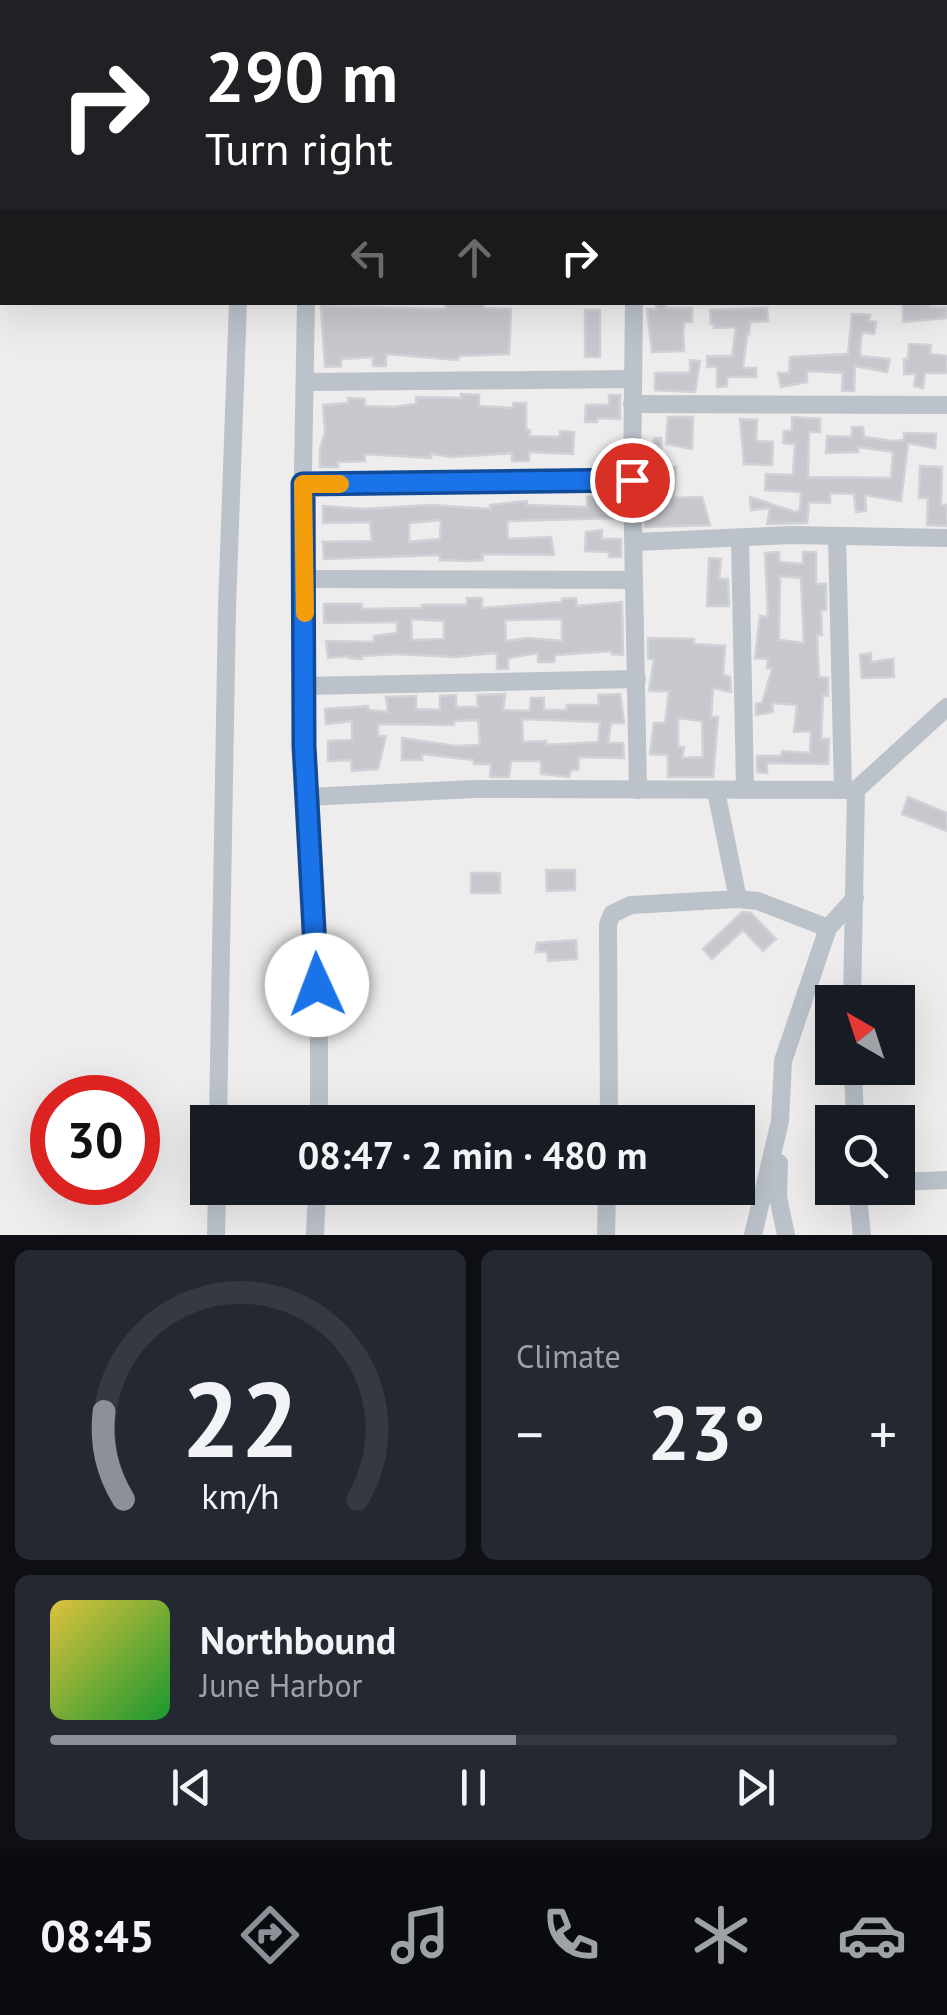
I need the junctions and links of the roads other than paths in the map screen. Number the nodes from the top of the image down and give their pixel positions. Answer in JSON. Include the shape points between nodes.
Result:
{"nodes":[{"id":1,"x":238,"y":305,"type":"edge"},
{"id":2,"x":306,"y":305,"type":"edge"},
{"id":3,"x":634,"y":305,"type":"edge"},
{"id":4,"x":633,"y":379,"type":"junction"},
{"id":5,"x":305,"y":382,"type":"junction"},
{"id":6,"x":632,"y":404,"type":"junction"},
{"id":7,"x":947,"y":405,"type":"edge"},
{"id":8,"x":632,"y":480,"type":"junction"},
{"id":9,"x":303,"y":484,"type":"junction"},
{"id":10,"x":838,"y":536,"type":"junction"},
{"id":11,"x":740,"y":538,"type":"junction"},
{"id":12,"x":947,"y":538,"type":"edge"},
{"id":13,"x":636,"y":542,"type":"junction"},
{"id":14,"x":305,"y":579,"type":"junction"},
{"id":15,"x":634,"y":580,"type":"junction"},
{"id":16,"x":637,"y":679,"type":"junction"},
{"id":17,"x":304,"y":686,"type":"junction"},
{"id":18,"x":947,"y":707,"type":"edge"},
{"id":19,"x":745,"y":788,"type":"junction"},
{"id":20,"x":638,"y":790,"type":"junction"},
{"id":21,"x":716,"y":790,"type":"junction"},
{"id":22,"x":849,"y":790,"type":"junction"},
{"id":23,"x":307,"y":797,"type":"junction"},
{"id":24,"x":738,"y":898,"type":"junction"},
{"id":25,"x":855,"y":898,"type":"junction"},
{"id":26,"x":828,"y":928,"type":"junction"},
{"id":27,"x":852,"y":985,"type":"edge"},
{"id":28,"x":218,"y":1105,"type":"edge"},
{"id":29,"x":318,"y":1105,"type":"edge"},
{"id":30,"x":610,"y":1105,"type":"edge"},
{"id":31,"x":776,"y":1138,"type":"junction"},
{"id":32,"x":947,"y":1180,"type":"edge"},
{"id":33,"x":915,"y":1181,"type":"edge"},
{"id":34,"x":217,"y":1205,"type":"edge"},
{"id":35,"x":316,"y":1205,"type":"edge"},
{"id":36,"x":607,"y":1205,"type":"edge"},
{"id":37,"x":859,"y":1205,"type":"edge"},
{"id":38,"x":216,"y":1235,"type":"edge"},
{"id":39,"x":315,"y":1235,"type":"edge"},
{"id":40,"x":606,"y":1235,"type":"edge"},
{"id":41,"x":753,"y":1235,"type":"edge"},
{"id":42,"x":786,"y":1235,"type":"edge"},
{"id":43,"x":862,"y":1235,"type":"edge"}],
"edges":[{"from":1,"to":28,"type":"street"},
{"from":2,"to":5,"type":"street"},
{"from":3,"to":4,"type":"street"},
{"from":4,"to":5,"type":"street"},
{"from":4,"to":6,"type":"street"},
{"from":5,"to":9,"type":"street"},
{"from":6,"to":7,"type":"street"},
{"from":6,"to":8,"type":"street"},
{"from":8,"to":9,"type":"street"},
{"from":8,"to":13,"type":"street"},
{"from":9,"to":14,"type":"street"},
{"from":10,"to":11,"type":"street"},
{"from":10,"to":12,"type":"street"},
{"from":10,"to":22,"type":"street"},
{"from":11,"to":13,"type":"street"},
{"from":11,"to":19,"type":"street"},
{"from":13,"to":15,"type":"street"},
{"from":14,"to":15,"type":"street"},
{"from":14,"to":17,"type":"street"},
{"from":15,"to":16,"type":"street"},
{"from":16,"to":17,"type":"street"},
{"from":16,"to":20,"type":"street"},
{"from":17,"to":23,"type":"street"},
{"from":18,"to":22,"type":"street"},
{"from":19,"to":21,"type":"street"},
{"from":19,"to":22,"type":"street"},
{"from":20,"to":21,"type":"street"},
{"from":20,"to":23,"type":"street"},
{"from":21,"to":24,"type":"street"},
{"from":22,"to":25,"type":"street"},
{"from":23,"to":29,"type":"street"},
{"from":24,"to":26,"type":"street"},
{"from":24,"to":30,"type":"street","via":[[631,905],[612,914]]},
{"from":25,"to":26,"type":"street"},
{"from":25,"to":27,"type":"street"},
{"from":26,"to":31,"type":"street","via":[[783,1061]]},
{"from":31,"to":41,"type":"street"},
{"from":31,"to":42,"type":"street"},
{"from":32,"to":33,"type":"street"},
{"from":34,"to":38,"type":"street"},
{"from":35,"to":39,"type":"street"},
{"from":36,"to":40,"type":"street"},
{"from":37,"to":43,"type":"street"}]}
